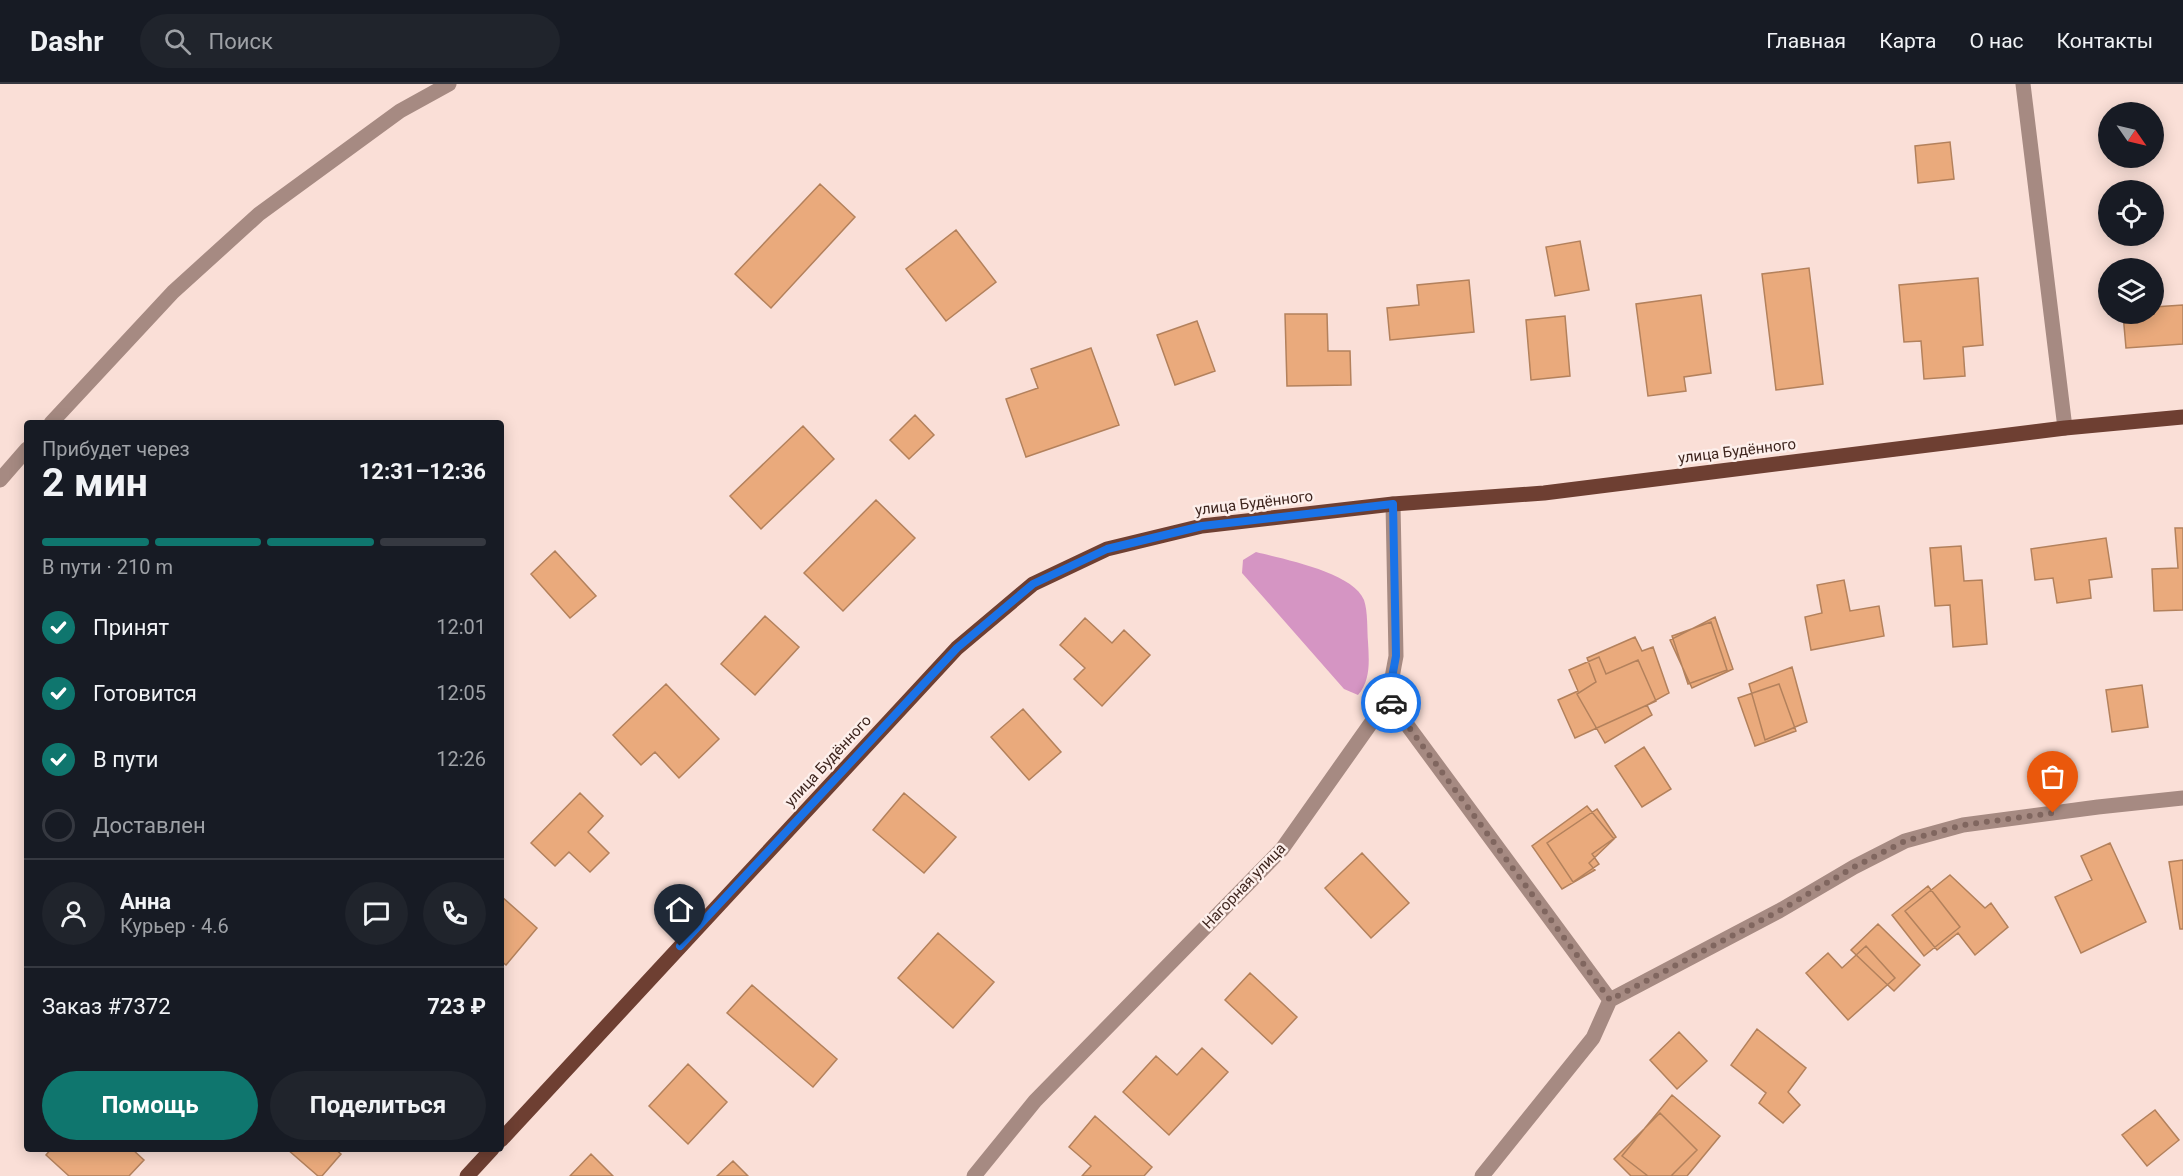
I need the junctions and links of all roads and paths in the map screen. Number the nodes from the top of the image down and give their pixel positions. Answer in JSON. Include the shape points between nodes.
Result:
{"nodes":[{"id":1,"x":450,"y":84,"type":"edge"},
{"id":2,"x":2024,"y":84,"type":"edge"},
{"id":3,"x":2183,"y":417,"type":"edge"},
{"id":4,"x":54,"y":420,"type":"edge"},
{"id":5,"x":2065,"y":428,"type":"junction"},
{"id":6,"x":24,"y":452,"type":"edge"},
{"id":7,"x":0,"y":480,"type":"edge"},
{"id":8,"x":1393,"y":504,"type":"junction"},
{"id":9,"x":1388,"y":699,"type":"junction"},
{"id":10,"x":2183,"y":798,"type":"edge"},
{"id":11,"x":1610,"y":1000,"type":"junction"},
{"id":12,"x":504,"y":1137,"type":"edge"},
{"id":13,"x":489,"y":1152,"type":"edge"},
{"id":14,"x":467,"y":1176,"type":"edge"},
{"id":15,"x":974,"y":1176,"type":"edge"},
{"id":16,"x":1482,"y":1176,"type":"edge"}],
"edges":[{"from":1,"to":4,"type":"street","via":[[400,111],[259,214],[173,292]]},
{"from":2,"to":5,"type":"street"},
{"from":3,"to":5,"type":"main road","name":"улица Будённого"},
{"from":5,"to":8,"type":"main road","name":"улица Будённого","via":[[1544,493]]},
{"from":6,"to":7,"type":"street"},
{"from":8,"to":9,"type":"street","name":"Нагорная улица","via":[[1396,656]]},
{"from":8,"to":12,"type":"main road","name":"улица Будённого","via":[[1202,526],[1107,549],[1033,584],[957,648]]},
{"from":9,"to":11,"type":"street"},
{"from":9,"to":15,"type":"street","name":"Нагорная улица","via":[[1282,849],[1035,1101]]},
{"from":10,"to":11,"type":"street","via":[[1963,825],[1905,841]]},
{"from":11,"to":16,"type":"street","via":[[1593,1038]]},
{"from":13,"to":14,"type":"main road"}]}
